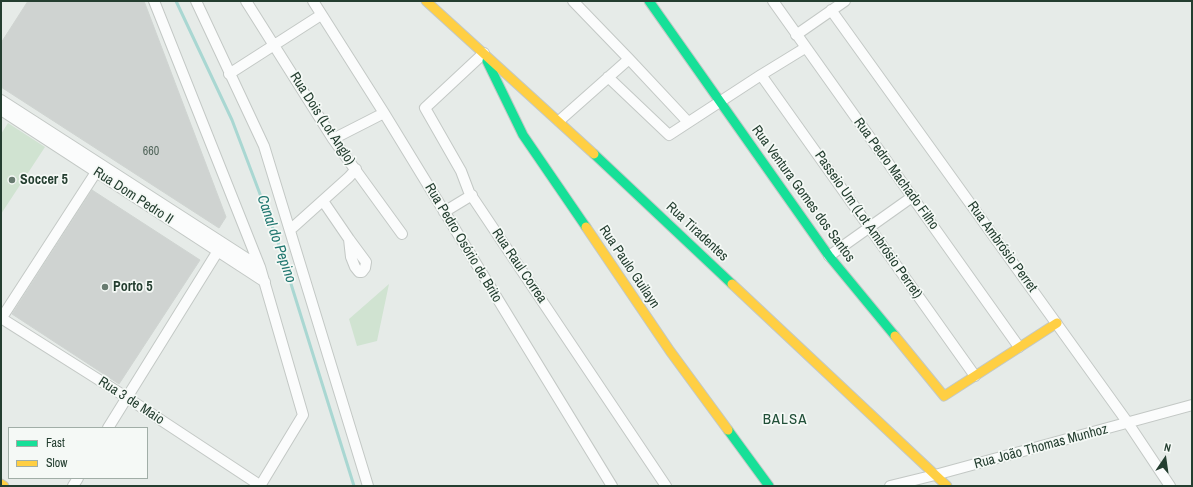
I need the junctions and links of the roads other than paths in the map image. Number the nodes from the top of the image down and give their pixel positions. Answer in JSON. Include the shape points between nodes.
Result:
{"nodes":[{"id":1,"x":154,"y":1,"type":"edge"},
{"id":2,"x":196,"y":1,"type":"edge"},
{"id":3,"x":246,"y":1,"type":"edge"},
{"id":4,"x":313,"y":1,"type":"edge"},
{"id":5,"x":426,"y":1,"type":"edge"},
{"id":6,"x":573,"y":1,"type":"edge"},
{"id":7,"x":649,"y":1,"type":"edge"},
{"id":8,"x":773,"y":1,"type":"edge"},
{"id":9,"x":844,"y":1,"type":"edge"},
{"id":10,"x":831,"y":10,"type":"junction"},
{"id":11,"x":321,"y":15,"type":"junction"},
{"id":12,"x":796,"y":34,"type":"junction"},
{"id":13,"x":275,"y":46,"type":"junction"},
{"id":14,"x":805,"y":48,"type":"junction"},
{"id":15,"x":484,"y":53,"type":"junction"},
{"id":16,"x":629,"y":58,"type":"junction"},
{"id":17,"x":229,"y":74,"type":"junction"},
{"id":18,"x":761,"y":75,"type":"junction"},
{"id":19,"x":608,"y":77,"type":"junction"},
{"id":20,"x":1,"y":100,"type":"edge"},
{"id":21,"x":720,"y":102,"type":"junction"},
{"id":22,"x":1,"y":110,"type":"edge"},
{"id":23,"x":384,"y":113,"type":"junction"},
{"id":24,"x":23,"y":119,"type":"junction"},
{"id":25,"x":559,"y":121,"type":"junction"},
{"id":26,"x":688,"y":122,"type":"junction"},
{"id":27,"x":332,"y":139,"type":"junction"},
{"id":28,"x":99,"y":168,"type":"junction"},
{"id":29,"x":356,"y":170,"type":"junction"},
{"id":30,"x":472,"y":195,"type":"junction"},
{"id":31,"x":912,"y":197,"type":"junction"},
{"id":32,"x":323,"y":201,"type":"junction"},
{"id":33,"x":166,"y":212,"type":"junction"},
{"id":34,"x":444,"y":212,"type":"junction"},
{"id":35,"x":870,"y":228,"type":"junction"},
{"id":36,"x":290,"y":230,"type":"junction"},
{"id":37,"x":402,"y":234,"type":"dead end"},
{"id":38,"x":350,"y":239,"type":"dead end"},
{"id":39,"x":223,"y":243,"type":"junction"},
{"id":40,"x":217,"y":252,"type":"junction"},
{"id":41,"x":829,"y":256,"type":"junction"},
{"id":42,"x":260,"y":267,"type":"junction"},
{"id":43,"x":265,"y":282,"type":"junction"},
{"id":44,"x":1,"y":318,"type":"edge"},
{"id":45,"x":1057,"y":323,"type":"junction"},
{"id":46,"x":1019,"y":348,"type":"junction"},
{"id":47,"x":975,"y":376,"type":"junction"},
{"id":48,"x":126,"y":397,"type":"junction"},
{"id":49,"x":1192,"y":405,"type":"edge"},
{"id":50,"x":1128,"y":423,"type":"junction"},
{"id":51,"x":109,"y":427,"type":"edge"},
{"id":52,"x":935,"y":475,"type":"junction"},
{"id":53,"x":1,"y":484,"type":"edge"},
{"id":54,"x":4,"y":486,"type":"edge"},
{"id":55,"x":260,"y":486,"type":"edge"},
{"id":56,"x":368,"y":486,"type":"edge"},
{"id":57,"x":612,"y":486,"type":"edge"},
{"id":58,"x":666,"y":486,"type":"edge"},
{"id":59,"x":769,"y":486,"type":"edge"},
{"id":60,"x":890,"y":486,"type":"edge"},
{"id":61,"x":947,"y":486,"type":"edge"},
{"id":62,"x":1170,"y":486,"type":"edge"}],
"edges":[{"from":1,"to":42,"type":"street"},
{"from":2,"to":17,"type":"street"},
{"from":3,"to":13,"type":"street","name":"Rua Dois (Lot Anglo)"},
{"from":4,"to":11,"type":"street","name":"Rua Pedro Osório de Brito"},
{"from":5,"to":15,"type":"street","name":"Rua Tiradentes"},
{"from":6,"to":16,"type":"street"},
{"from":7,"to":21,"type":"street","name":"Rua Ventura Gomes dos Santos"},
{"from":8,"to":12,"type":"street","name":"Rua Pedro Machado Filho"},
{"from":9,"to":10,"type":"street"},
{"from":10,"to":12,"type":"street"},
{"from":10,"to":45,"type":"street","name":"Rua Ambrósio Perret"},
{"from":11,"to":13,"type":"street"},
{"from":11,"to":23,"type":"street","name":"Rua Pedro Osório de Brito"},
{"from":12,"to":14,"type":"street","name":"Rua Pedro Machado Filho"},
{"from":13,"to":17,"type":"street"},
{"from":13,"to":27,"type":"street","name":"Rua Dois (Lot Anglo)"},
{"from":14,"to":18,"type":"street"},
{"from":14,"to":31,"type":"street","name":"Rua Pedro Machado Filho"},
{"from":15,"to":25,"type":"street","name":"Rua Tiradentes"},
{"from":15,"to":30,"type":"street","name":"Rua Raul Correa","via":[[424,108],[458,165]]},
{"from":15,"to":59,"type":"street","name":"Rua Paulo Guilayn","via":[[523,136],[670,351]]},
{"from":16,"to":19,"type":"street"},
{"from":16,"to":26,"type":"street"},
{"from":17,"to":36,"type":"street","via":[[264,146]]},
{"from":18,"to":21,"type":"street"},
{"from":18,"to":35,"type":"street","name":"Passeio Um (Lot Ambrósio Perret)"},
{"from":19,"to":25,"type":"street"},
{"from":19,"to":26,"type":"street","via":[[669,135]]},
{"from":20,"to":24,"type":"street","name":"Rua Dom Pedro II"},
{"from":21,"to":26,"type":"street"},
{"from":21,"to":41,"type":"street","name":"Rua Ventura Gomes dos Santos"},
{"from":22,"to":24,"type":"street","name":"Rua Dom Pedro II"},
{"from":23,"to":27,"type":"street"},
{"from":23,"to":34,"type":"street","name":"Rua Pedro Osório de Brito"},
{"from":24,"to":28,"type":"street","name":"Rua Dom Pedro II"},
{"from":25,"to":52,"type":"street","name":"Rua Tiradentes"},
{"from":27,"to":29,"type":"street","name":"Rua Dois (Lot Anglo)"},
{"from":28,"to":33,"type":"street","name":"Rua Dom Pedro II"},
{"from":28,"to":44,"type":"street"},
{"from":29,"to":32,"type":"street"},
{"from":29,"to":37,"type":"street","name":"Rua Dois (Lot Anglo)"},
{"from":30,"to":34,"type":"street"},
{"from":30,"to":58,"type":"street","name":"Rua Raul Correa"},
{"from":31,"to":35,"type":"street"},
{"from":31,"to":46,"type":"street","name":"Rua Pedro Machado Filho"},
{"from":32,"to":36,"type":"street"},
{"from":32,"to":38,"type":"street"},
{"from":33,"to":39,"type":"street","name":"Rua Dom Pedro II"},
{"from":33,"to":40,"type":"street","name":"Rua Dom Pedro II"},
{"from":34,"to":57,"type":"street","name":"Rua Pedro Osório de Brito"},
{"from":35,"to":41,"type":"street"},
{"from":35,"to":47,"type":"street","name":"Passeio Um (Lot Ambrósio Perret)"},
{"from":36,"to":56,"type":"street"},
{"from":39,"to":40,"type":"street"},
{"from":39,"to":42,"type":"street","name":"Rua Dom Pedro II"},
{"from":40,"to":43,"type":"street","name":"Rua Dom Pedro II"},
{"from":40,"to":48,"type":"street"},
{"from":41,"to":47,"type":"street","name":"Rua Ventura Gomes dos Santos","via":[[944,396]]},
{"from":42,"to":43,"type":"street"},
{"from":43,"to":55,"type":"street","via":[[303,415]]},
{"from":44,"to":48,"type":"street","name":"Rua 3 de Maio"},
{"from":45,"to":46,"type":"street"},
{"from":45,"to":50,"type":"street","name":"Rua Ambrósio Perret"},
{"from":46,"to":47,"type":"street"},
{"from":48,"to":51,"type":"street"},
{"from":48,"to":55,"type":"street","name":"Rua 3 de Maio"},
{"from":49,"to":50,"type":"street","name":"Rua João Thomas Munhoz"},
{"from":50,"to":52,"type":"street","name":"Rua João Thomas Munhoz"},
{"from":50,"to":62,"type":"street","name":"Rua Ambrósio Perret"},
{"from":52,"to":60,"type":"street","name":"Rua João Thomas Munhoz"},
{"from":52,"to":61,"type":"street","name":"Rua Tiradentes"},
{"from":53,"to":54,"type":"street"}]}
